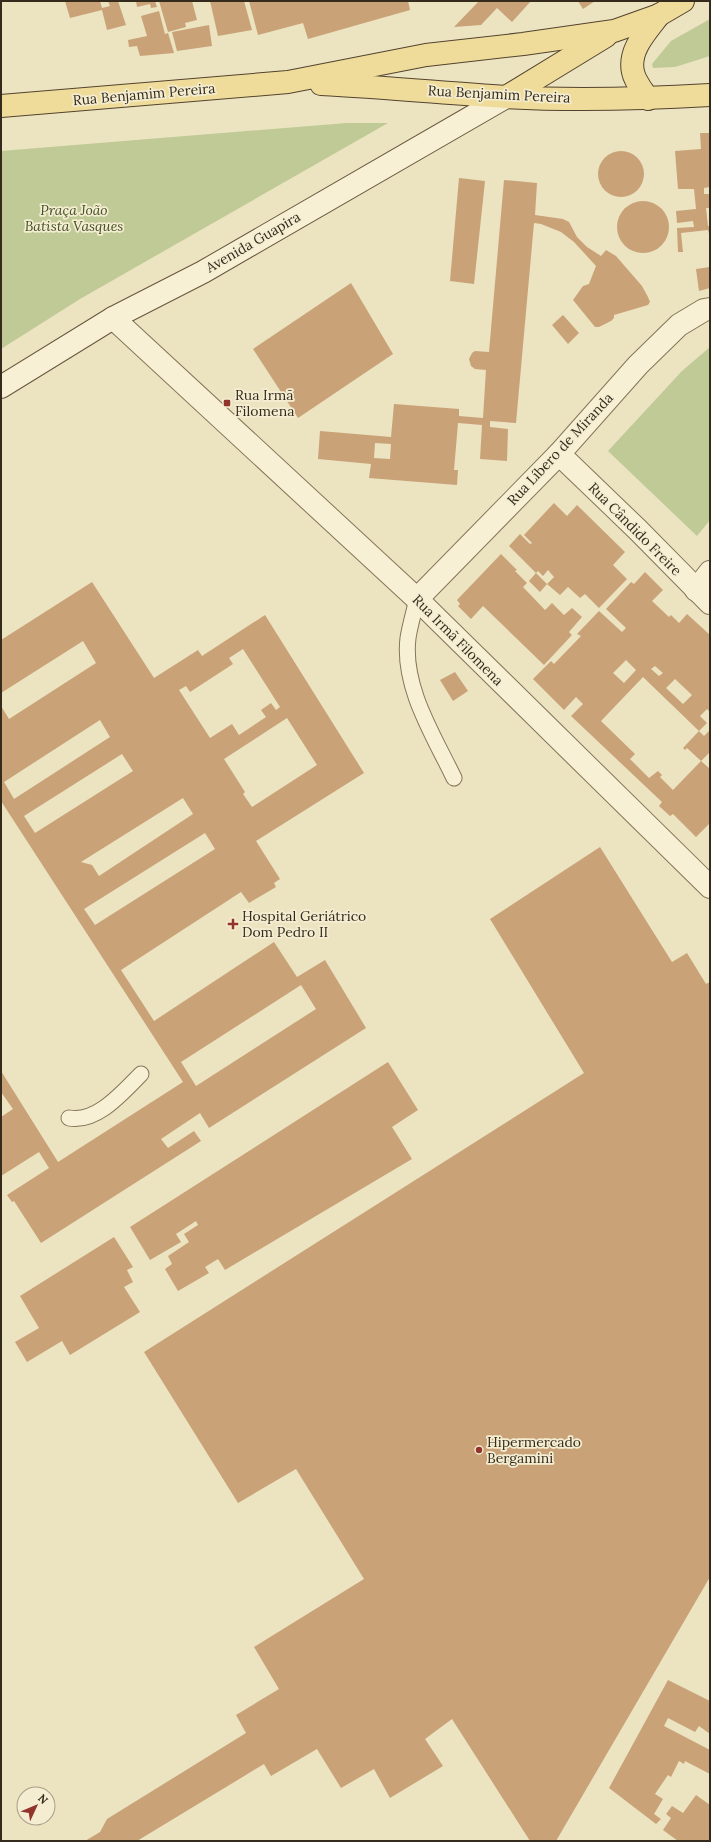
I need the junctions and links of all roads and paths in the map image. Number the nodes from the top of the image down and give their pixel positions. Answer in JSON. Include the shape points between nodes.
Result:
{"nodes":[{"id":1,"x":683,"y":1,"type":"edge"},
{"id":2,"x":659,"y":15,"type":"junction"},
{"id":3,"x":614,"y":31,"type":"junction"},
{"id":4,"x":288,"y":82,"type":"junction"},
{"id":5,"x":710,"y":95,"type":"edge"},
{"id":6,"x":506,"y":97,"type":"junction"},
{"id":7,"x":648,"y":99,"type":"junction"},
{"id":8,"x":1,"y":106,"type":"edge"},
{"id":9,"x":710,"y":309,"type":"edge"},
{"id":10,"x":113,"y":318,"type":"junction"},
{"id":11,"x":1,"y":388,"type":"edge"},
{"id":12,"x":559,"y":454,"type":"junction"},
{"id":13,"x":710,"y":572,"type":"edge"},
{"id":14,"x":703,"y":597,"type":"edge"},
{"id":15,"x":417,"y":599,"type":"junction"},
{"id":16,"x":454,"y":778,"type":"dead end"},
{"id":17,"x":710,"y":887,"type":"edge"},
{"id":18,"x":141,"y":1074,"type":"dead end"},
{"id":19,"x":69,"y":1118,"type":"dead end"}],
"edges":[{"from":1,"to":2,"type":"main road","name":"Rua Benjamim Pereira"},
{"from":2,"to":3,"type":"main road","name":"Rua Benjamim Pereira"},
{"from":2,"to":7,"type":"main road","via":[[640,39],[632,63],[633,73]]},
{"from":3,"to":4,"type":"main road","name":"Rua Benjamim Pereira","via":[[426,55]]},
{"from":3,"to":6,"type":"main road"},
{"from":4,"to":6,"type":"main road","name":"Rua Benjamim Pereira"},
{"from":4,"to":8,"type":"main road","name":"Rua Benjamim Pereira"},
{"from":5,"to":7,"type":"main road","name":"Rua Benjamim Pereira"},
{"from":6,"to":7,"type":"main road","name":"Rua Benjamim Pereira"},
{"from":6,"to":10,"type":"street","name":"Avenida Guapira","via":[[203,272]]},
{"from":9,"to":12,"type":"street","name":"Rua Líbero de Miranda","via":[[704,310],[674,330],[638,365]]},
{"from":10,"to":11,"type":"street","name":"Avenida Guapira"},
{"from":10,"to":15,"type":"street","name":"Rua Irmã Filomena"},
{"from":12,"to":14,"type":"street","name":"Rua Cândido Freire"},
{"from":12,"to":15,"type":"street","name":"Rua Líbero de Miranda"},
{"from":13,"to":14,"type":"street"},
{"from":15,"to":16,"type":"lane","via":[[408,639],[408,669],[413,692]]},
{"from":15,"to":17,"type":"street","name":"Rua Irmã Filomena"},
{"from":18,"to":19,"type":"lane","via":[[119,1096],[95,1113],[83,1119]]}]}
